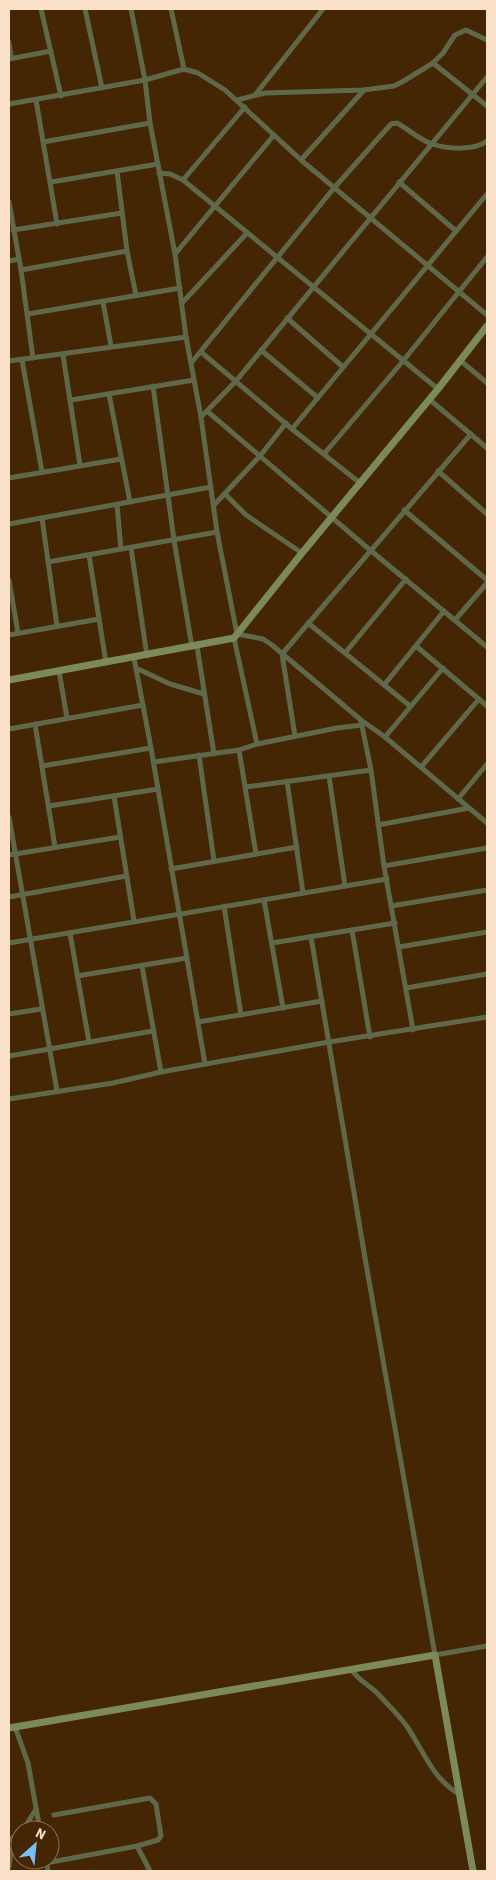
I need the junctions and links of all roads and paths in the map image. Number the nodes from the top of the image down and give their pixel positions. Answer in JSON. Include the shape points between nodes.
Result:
{"nodes":[{"id":1,"x":41,"y":9,"type":"edge"},
{"id":2,"x":85,"y":9,"type":"edge"},
{"id":3,"x":131,"y":9,"type":"edge"},
{"id":4,"x":171,"y":9,"type":"edge"},
{"id":5,"x":323,"y":9,"type":"edge"},
{"id":6,"x":487,"y":40,"type":"edge"},
{"id":7,"x":9,"y":42,"type":"edge"},
{"id":8,"x":51,"y":51,"type":"junction"},
{"id":9,"x":10,"y":58,"type":"edge"},
{"id":10,"x":433,"y":62,"type":"junction"},
{"id":11,"x":184,"y":69,"type":"junction"},
{"id":12,"x":487,"y":77,"type":"edge"},
{"id":13,"x":145,"y":80,"type":"junction"},
{"id":14,"x":102,"y":88,"type":"junction"},
{"id":15,"x":364,"y":90,"type":"junction"},
{"id":16,"x":473,"y":94,"type":"junction"},
{"id":17,"x":254,"y":95,"type":"junction"},
{"id":18,"x":61,"y":96,"type":"junction"},
{"id":19,"x":36,"y":100,"type":"junction"},
{"id":20,"x":237,"y":100,"type":"junction"},
{"id":21,"x":9,"y":104,"type":"edge"},
{"id":22,"x":487,"y":106,"type":"edge"},
{"id":23,"x":245,"y":107,"type":"junction"},
{"id":24,"x":150,"y":123,"type":"junction"},
{"id":25,"x":274,"y":135,"type":"junction"},
{"id":26,"x":487,"y":141,"type":"edge"},
{"id":27,"x":43,"y":142,"type":"junction"},
{"id":28,"x":432,"y":144,"type":"junction"},
{"id":29,"x":302,"y":160,"type":"junction"},
{"id":30,"x":158,"y":164,"type":"junction"},
{"id":31,"x":117,"y":171,"type":"junction"},
{"id":32,"x":159,"y":173,"type":"junction"},
{"id":33,"x":183,"y":180,"type":"junction"},
{"id":34,"x":51,"y":182,"type":"junction"},
{"id":35,"x":399,"y":182,"type":"junction"},
{"id":36,"x":334,"y":188,"type":"junction"},
{"id":37,"x":487,"y":194,"type":"edge"},
{"id":38,"x":9,"y":202,"type":"edge"},
{"id":39,"x":215,"y":207,"type":"junction"},
{"id":40,"x":122,"y":213,"type":"junction"},
{"id":41,"x":370,"y":217,"type":"junction"},
{"id":42,"x":57,"y":224,"type":"junction"},
{"id":43,"x":13,"y":230,"type":"junction"},
{"id":44,"x":456,"y":231,"type":"junction"},
{"id":45,"x":247,"y":233,"type":"junction"},
{"id":46,"x":127,"y":251,"type":"junction"},
{"id":47,"x":175,"y":254,"type":"junction"},
{"id":48,"x":278,"y":257,"type":"junction"},
{"id":49,"x":487,"y":257,"type":"edge"},
{"id":50,"x":19,"y":259,"type":"junction"},
{"id":51,"x":9,"y":261,"type":"edge"},
{"id":52,"x":428,"y":265,"type":"junction"},
{"id":53,"x":21,"y":270,"type":"junction"},
{"id":54,"x":314,"y":287,"type":"junction"},
{"id":55,"x":180,"y":288,"type":"junction"},
{"id":56,"x":459,"y":292,"type":"junction"},
{"id":57,"x":136,"y":295,"type":"junction"},
{"id":58,"x":103,"y":302,"type":"junction"},
{"id":59,"x":182,"y":302,"type":"junction"},
{"id":60,"x":28,"y":314,"type":"junction"},
{"id":61,"x":487,"y":314,"type":"edge"},
{"id":62,"x":287,"y":318,"type":"junction"},
{"id":63,"x":487,"y":326,"type":"edge"},
{"id":64,"x":372,"y":334,"type":"junction"},
{"id":65,"x":186,"y":337,"type":"junction"},
{"id":66,"x":111,"y":346,"type":"junction"},
{"id":67,"x":261,"y":350,"type":"junction"},
{"id":68,"x":201,"y":352,"type":"junction"},
{"id":69,"x":63,"y":355,"type":"junction"},
{"id":70,"x":34,"y":358,"type":"junction"},
{"id":71,"x":22,"y":360,"type":"junction"},
{"id":72,"x":9,"y":361,"type":"edge"},
{"id":73,"x":403,"y":361,"type":"junction"},
{"id":74,"x":461,"y":361,"type":"junction"},
{"id":75,"x":192,"y":362,"type":"junction"},
{"id":76,"x":343,"y":367,"type":"junction"},
{"id":77,"x":194,"y":380,"type":"junction"},
{"id":78,"x":236,"y":382,"type":"junction"},
{"id":79,"x":487,"y":383,"type":"edge"},
{"id":80,"x":153,"y":386,"type":"junction"},
{"id":81,"x":438,"y":389,"type":"junction"},
{"id":82,"x":109,"y":394,"type":"junction"},
{"id":83,"x":318,"y":398,"type":"junction"},
{"id":84,"x":429,"y":399,"type":"junction"},
{"id":85,"x":71,"y":400,"type":"junction"},
{"id":86,"x":207,"y":411,"type":"junction"},
{"id":87,"x":201,"y":418,"type":"junction"},
{"id":88,"x":286,"y":424,"type":"junction"},
{"id":89,"x":292,"y":429,"type":"junction"},
{"id":90,"x":471,"y":434,"type":"junction"},
{"id":91,"x":487,"y":448,"type":"edge"},
{"id":92,"x":324,"y":454,"type":"junction"},
{"id":93,"x":260,"y":456,"type":"junction"},
{"id":94,"x":121,"y":459,"type":"junction"},
{"id":95,"x":80,"y":466,"type":"junction"},
{"id":96,"x":438,"y":471,"type":"junction"},
{"id":97,"x":42,"y":472,"type":"junction"},
{"id":98,"x":9,"y":478,"type":"edge"},
{"id":99,"x":360,"y":483,"type":"junction"},
{"id":100,"x":211,"y":488,"type":"junction"},
{"id":101,"x":225,"y":494,"type":"junction"},
{"id":102,"x":168,"y":495,"type":"junction"},
{"id":103,"x":130,"y":502,"type":"junction"},
{"id":104,"x":117,"y":505,"type":"junction"},
{"id":105,"x":214,"y":505,"type":"junction"},
{"id":106,"x":404,"y":510,"type":"junction"},
{"id":107,"x":486,"y":510,"type":"edge"},
{"id":108,"x":332,"y":517,"type":"junction"},
{"id":109,"x":42,"y":518,"type":"junction"},
{"id":110,"x":9,"y":524,"type":"edge"},
{"id":111,"x":217,"y":532,"type":"junction"},
{"id":112,"x":174,"y":540,"type":"junction"},
{"id":113,"x":131,"y":548,"type":"junction"},
{"id":114,"x":121,"y":550,"type":"junction"},
{"id":115,"x":370,"y":550,"type":"junction"},
{"id":116,"x":302,"y":553,"type":"junction"},
{"id":117,"x":89,"y":555,"type":"junction"},
{"id":118,"x":48,"y":562,"type":"junction"},
{"id":119,"x":406,"y":579,"type":"junction"},
{"id":120,"x":9,"y":580,"type":"edge"},
{"id":121,"x":487,"y":581,"type":"edge"},
{"id":122,"x":444,"y":610,"type":"junction"},
{"id":123,"x":99,"y":619,"type":"junction"},
{"id":124,"x":455,"y":620,"type":"junction"},
{"id":125,"x":308,"y":623,"type":"junction"},
{"id":126,"x":57,"y":626,"type":"junction"},
{"id":127,"x":18,"y":633,"type":"junction"},
{"id":128,"x":9,"y":635,"type":"edge"},
{"id":129,"x":236,"y":636,"type":"junction"},
{"id":130,"x":416,"y":646,"type":"junction"},
{"id":131,"x":194,"y":647,"type":"junction"},
{"id":132,"x":487,"y":647,"type":"edge"},
{"id":133,"x":345,"y":653,"type":"junction"},
{"id":134,"x":282,"y":654,"type":"junction"},
{"id":135,"x":147,"y":656,"type":"junction"},
{"id":136,"x":134,"y":658,"type":"junction"},
{"id":137,"x":106,"y":663,"type":"junction"},
{"id":138,"x":136,"y":668,"type":"junction"},
{"id":139,"x":443,"y":668,"type":"junction"},
{"id":140,"x":59,"y":671,"type":"junction"},
{"id":141,"x":9,"y":680,"type":"edge"},
{"id":142,"x":384,"y":685,"type":"junction"},
{"id":143,"x":204,"y":694,"type":"junction"},
{"id":144,"x":479,"y":699,"type":"junction"},
{"id":145,"x":143,"y":705,"type":"junction"},
{"id":146,"x":410,"y":706,"type":"junction"},
{"id":147,"x":487,"y":706,"type":"edge"},
{"id":148,"x":67,"y":718,"type":"junction"},
{"id":149,"x":361,"y":722,"type":"junction"},
{"id":150,"x":35,"y":724,"type":"junction"},
{"id":151,"x":9,"y":729,"type":"edge"},
{"id":152,"x":295,"y":736,"type":"junction"},
{"id":153,"x":385,"y":737,"type":"junction"},
{"id":154,"x":256,"y":744,"type":"junction"},
{"id":155,"x":151,"y":748,"type":"junction"},
{"id":156,"x":240,"y":750,"type":"junction"},
{"id":157,"x":214,"y":754,"type":"junction"},
{"id":158,"x":200,"y":756,"type":"junction"},
{"id":159,"x":154,"y":762,"type":"junction"},
{"id":160,"x":487,"y":764,"type":"edge"},
{"id":161,"x":42,"y":766,"type":"junction"},
{"id":162,"x":421,"y":767,"type":"junction"},
{"id":163,"x":371,"y":770,"type":"junction"},
{"id":164,"x":329,"y":776,"type":"junction"},
{"id":165,"x":286,"y":781,"type":"junction"},
{"id":166,"x":246,"y":787,"type":"junction"},
{"id":167,"x":158,"y":789,"type":"junction"},
{"id":168,"x":114,"y":796,"type":"junction"},
{"id":169,"x":458,"y":799,"type":"junction"},
{"id":170,"x":49,"y":806,"type":"junction"},
{"id":171,"x":469,"y":808,"type":"junction"},
{"id":172,"x":487,"y":814,"type":"edge"},
{"id":173,"x":9,"y":817,"type":"edge"},
{"id":174,"x":485,"y":821,"type":"edge"},
{"id":175,"x":378,"y":825,"type":"junction"},
{"id":176,"x":120,"y":836,"type":"junction"},
{"id":177,"x":55,"y":847,"type":"junction"},
{"id":178,"x":296,"y":847,"type":"junction"},
{"id":179,"x":487,"y":848,"type":"edge"},
{"id":180,"x":256,"y":854,"type":"junction"},
{"id":181,"x":12,"y":855,"type":"edge"},
{"id":182,"x":214,"y":861,"type":"junction"},
{"id":183,"x":384,"y":866,"type":"junction"},
{"id":184,"x":171,"y":869,"type":"junction"},
{"id":185,"x":126,"y":876,"type":"junction"},
{"id":186,"x":387,"y":879,"type":"junction"},
{"id":187,"x":345,"y":886,"type":"junction"},
{"id":188,"x":487,"y":890,"type":"edge"},
{"id":189,"x":303,"y":892,"type":"junction"},
{"id":190,"x":22,"y":894,"type":"junction"},
{"id":191,"x":9,"y":897,"type":"edge"},
{"id":192,"x":264,"y":900,"type":"junction"},
{"id":193,"x":224,"y":906,"type":"junction"},
{"id":194,"x":391,"y":906,"type":"junction"},
{"id":195,"x":179,"y":914,"type":"junction"},
{"id":196,"x":134,"y":922,"type":"junction"},
{"id":197,"x":395,"y":923,"type":"junction"},
{"id":198,"x":352,"y":930,"type":"junction"},
{"id":199,"x":487,"y":932,"type":"edge"},
{"id":200,"x":70,"y":933,"type":"junction"},
{"id":201,"x":311,"y":937,"type":"junction"},
{"id":202,"x":30,"y":940,"type":"junction"},
{"id":203,"x":9,"y":943,"type":"edge"},
{"id":204,"x":272,"y":943,"type":"junction"},
{"id":205,"x":399,"y":947,"type":"junction"},
{"id":206,"x":187,"y":958,"type":"junction"},
{"id":207,"x":142,"y":966,"type":"junction"},
{"id":208,"x":487,"y":974,"type":"edge"},
{"id":209,"x":78,"y":976,"type":"junction"},
{"id":210,"x":406,"y":988,"type":"junction"},
{"id":211,"x":322,"y":1001,"type":"junction"},
{"id":212,"x":283,"y":1008,"type":"junction"},
{"id":213,"x":41,"y":1009,"type":"junction"},
{"id":214,"x":9,"y":1014,"type":"edge"},
{"id":215,"x":240,"y":1015,"type":"junction"},
{"id":216,"x":487,"y":1017,"type":"edge"},
{"id":217,"x":198,"y":1022,"type":"junction"},
{"id":218,"x":413,"y":1030,"type":"junction"},
{"id":219,"x":153,"y":1031,"type":"junction"},
{"id":220,"x":370,"y":1037,"type":"junction"},
{"id":221,"x":89,"y":1042,"type":"junction"},
{"id":222,"x":330,"y":1042,"type":"junction"},
{"id":223,"x":49,"y":1049,"type":"junction"},
{"id":224,"x":9,"y":1056,"type":"edge"},
{"id":225,"x":205,"y":1064,"type":"junction"},
{"id":226,"x":161,"y":1072,"type":"junction"},
{"id":227,"x":57,"y":1091,"type":"junction"},
{"id":228,"x":9,"y":1099,"type":"edge"},
{"id":229,"x":487,"y":1646,"type":"edge"},
{"id":230,"x":435,"y":1655,"type":"junction"},
{"id":231,"x":352,"y":1670,"type":"junction"},
{"id":232,"x":12,"y":1728,"type":"edge"},
{"id":233,"x":459,"y":1794,"type":"junction"},
{"id":234,"x":36,"y":1809,"type":"junction"},
{"id":235,"x":54,"y":1815,"type":"dead end"},
{"id":236,"x":29,"y":1820,"type":"edge"},
{"id":237,"x":38,"y":1820,"type":"edge"},
{"id":238,"x":137,"y":1846,"type":"junction"},
{"id":239,"x":60,"y":1860,"type":"edge"},
{"id":240,"x":150,"y":1871,"type":"edge"},
{"id":241,"x":473,"y":1871,"type":"edge"}],
"edges":[{"from":1,"to":8,"type":"street"},
{"from":2,"to":14,"type":"street"},
{"from":3,"to":13,"type":"street"},
{"from":4,"to":11,"type":"street"},
{"from":5,"to":17,"type":"street"},
{"from":6,"to":10,"type":"street","via":[[466,30],[458,32]]},
{"from":7,"to":9,"type":"street"},
{"from":8,"to":9,"type":"street"},
{"from":8,"to":18,"type":"street"},
{"from":10,"to":15,"type":"street","via":[[394,86]]},
{"from":10,"to":16,"type":"street"},
{"from":11,"to":13,"type":"street"},
{"from":11,"to":20,"type":"street","via":[[211,80]]},
{"from":12,"to":16,"type":"street"},
{"from":13,"to":14,"type":"street"},
{"from":13,"to":24,"type":"street"},
{"from":14,"to":18,"type":"street"},
{"from":15,"to":17,"type":"street"},
{"from":15,"to":29,"type":"street"},
{"from":16,"to":22,"type":"street"},
{"from":16,"to":28,"type":"street"},
{"from":17,"to":20,"type":"street"},
{"from":18,"to":19,"type":"street"},
{"from":19,"to":21,"type":"street"},
{"from":19,"to":27,"type":"street"},
{"from":20,"to":23,"type":"street"},
{"from":23,"to":25,"type":"street"},
{"from":23,"to":33,"type":"street"},
{"from":24,"to":27,"type":"street"},
{"from":24,"to":30,"type":"street"},
{"from":25,"to":29,"type":"street"},
{"from":25,"to":39,"type":"street"},
{"from":26,"to":28,"type":"street","via":[[470,148]]},
{"from":27,"to":34,"type":"street"},
{"from":28,"to":35,"type":"street"},
{"from":28,"to":36,"type":"street","via":[[394,123]]},
{"from":29,"to":36,"type":"street"},
{"from":30,"to":31,"type":"street"},
{"from":30,"to":32,"type":"street"},
{"from":31,"to":34,"type":"street"},
{"from":31,"to":40,"type":"street"},
{"from":32,"to":33,"type":"street"},
{"from":32,"to":47,"type":"street"},
{"from":33,"to":39,"type":"street"},
{"from":34,"to":42,"type":"street"},
{"from":35,"to":41,"type":"street"},
{"from":35,"to":44,"type":"street"},
{"from":36,"to":41,"type":"street"},
{"from":36,"to":48,"type":"street"},
{"from":37,"to":44,"type":"street"},
{"from":38,"to":43,"type":"street"},
{"from":39,"to":45,"type":"street"},
{"from":39,"to":47,"type":"street"},
{"from":40,"to":42,"type":"street"},
{"from":40,"to":46,"type":"street"},
{"from":41,"to":52,"type":"street"},
{"from":41,"to":54,"type":"street"},
{"from":42,"to":43,"type":"street"},
{"from":43,"to":50,"type":"street"},
{"from":44,"to":52,"type":"street"},
{"from":45,"to":48,"type":"street"},
{"from":45,"to":59,"type":"street"},
{"from":46,"to":53,"type":"street"},
{"from":46,"to":57,"type":"street"},
{"from":47,"to":55,"type":"street"},
{"from":48,"to":54,"type":"street"},
{"from":48,"to":68,"type":"street"},
{"from":49,"to":56,"type":"street"},
{"from":50,"to":51,"type":"street"},
{"from":50,"to":53,"type":"street"},
{"from":52,"to":56,"type":"street"},
{"from":52,"to":64,"type":"street"},
{"from":53,"to":60,"type":"street"},
{"from":54,"to":62,"type":"street"},
{"from":54,"to":64,"type":"street"},
{"from":55,"to":57,"type":"street"},
{"from":55,"to":59,"type":"street"},
{"from":56,"to":61,"type":"street"},
{"from":56,"to":73,"type":"street"},
{"from":57,"to":58,"type":"street"},
{"from":58,"to":60,"type":"street"},
{"from":58,"to":66,"type":"street"},
{"from":59,"to":65,"type":"street"},
{"from":60,"to":70,"type":"street"},
{"from":62,"to":67,"type":"street"},
{"from":62,"to":76,"type":"street"},
{"from":63,"to":74,"type":"main road"},
{"from":64,"to":73,"type":"street"},
{"from":64,"to":76,"type":"street"},
{"from":65,"to":66,"type":"street"},
{"from":65,"to":75,"type":"street"},
{"from":66,"to":69,"type":"street"},
{"from":67,"to":78,"type":"street"},
{"from":67,"to":83,"type":"street"},
{"from":68,"to":75,"type":"street"},
{"from":68,"to":78,"type":"street"},
{"from":69,"to":70,"type":"street"},
{"from":69,"to":85,"type":"street"},
{"from":70,"to":71,"type":"street"},
{"from":71,"to":72,"type":"street"},
{"from":71,"to":97,"type":"street"},
{"from":73,"to":81,"type":"street"},
{"from":73,"to":92,"type":"street"},
{"from":74,"to":79,"type":"street"},
{"from":74,"to":81,"type":"main road"},
{"from":75,"to":77,"type":"street"},
{"from":76,"to":83,"type":"street"},
{"from":77,"to":80,"type":"street"},
{"from":77,"to":87,"type":"street"},
{"from":78,"to":86,"type":"street"},
{"from":78,"to":88,"type":"street"},
{"from":80,"to":82,"type":"street"},
{"from":80,"to":102,"type":"street"},
{"from":81,"to":84,"type":"main road"},
{"from":82,"to":85,"type":"street"},
{"from":82,"to":94,"type":"street"},
{"from":83,"to":89,"type":"street"},
{"from":84,"to":90,"type":"street"},
{"from":84,"to":99,"type":"main road"},
{"from":85,"to":95,"type":"street"},
{"from":86,"to":87,"type":"street"},
{"from":86,"to":93,"type":"street"},
{"from":87,"to":100,"type":"street"},
{"from":88,"to":89,"type":"street"},
{"from":88,"to":93,"type":"street"},
{"from":89,"to":92,"type":"street"},
{"from":90,"to":91,"type":"street"},
{"from":90,"to":96,"type":"street"},
{"from":92,"to":99,"type":"street"},
{"from":93,"to":101,"type":"street"},
{"from":93,"to":108,"type":"street"},
{"from":94,"to":95,"type":"street"},
{"from":94,"to":103,"type":"street"},
{"from":95,"to":97,"type":"street"},
{"from":96,"to":106,"type":"street"},
{"from":96,"to":107,"type":"street"},
{"from":97,"to":98,"type":"street"},
{"from":99,"to":108,"type":"main road"},
{"from":100,"to":102,"type":"street"},
{"from":100,"to":105,"type":"street"},
{"from":101,"to":105,"type":"street"},
{"from":101,"to":116,"type":"street","via":[[246,514]]},
{"from":102,"to":103,"type":"street"},
{"from":102,"to":112,"type":"street"},
{"from":103,"to":104,"type":"street"},
{"from":104,"to":109,"type":"street"},
{"from":104,"to":114,"type":"street"},
{"from":105,"to":111,"type":"street"},
{"from":106,"to":115,"type":"street"},
{"from":106,"to":121,"type":"street"},
{"from":108,"to":115,"type":"street"},
{"from":108,"to":116,"type":"main road"},
{"from":109,"to":110,"type":"street"},
{"from":109,"to":118,"type":"street"},
{"from":111,"to":112,"type":"street"},
{"from":111,"to":129,"type":"street"},
{"from":112,"to":113,"type":"street"},
{"from":112,"to":131,"type":"street"},
{"from":113,"to":114,"type":"street"},
{"from":113,"to":135,"type":"street"},
{"from":114,"to":117,"type":"street"},
{"from":115,"to":119,"type":"street"},
{"from":115,"to":125,"type":"street"},
{"from":116,"to":129,"type":"main road"},
{"from":117,"to":118,"type":"street"},
{"from":117,"to":123,"type":"street"},
{"from":118,"to":126,"type":"street"},
{"from":119,"to":122,"type":"street"},
{"from":119,"to":133,"type":"street"},
{"from":120,"to":127,"type":"street"},
{"from":121,"to":124,"type":"street"},
{"from":122,"to":124,"type":"street"},
{"from":122,"to":130,"type":"street"},
{"from":123,"to":126,"type":"street"},
{"from":123,"to":137,"type":"street"},
{"from":124,"to":132,"type":"street"},
{"from":125,"to":133,"type":"street"},
{"from":125,"to":134,"type":"street"},
{"from":126,"to":127,"type":"street"},
{"from":127,"to":128,"type":"street"},
{"from":129,"to":131,"type":"main road"},
{"from":129,"to":134,"type":"street","via":[[268,641]]},
{"from":129,"to":154,"type":"street"},
{"from":130,"to":139,"type":"street"},
{"from":130,"to":142,"type":"street"},
{"from":131,"to":135,"type":"main road"},
{"from":131,"to":143,"type":"street"},
{"from":133,"to":142,"type":"street"},
{"from":134,"to":149,"type":"street"},
{"from":134,"to":152,"type":"street"},
{"from":135,"to":136,"type":"main road"},
{"from":136,"to":137,"type":"main road"},
{"from":136,"to":138,"type":"street"},
{"from":137,"to":140,"type":"main road"},
{"from":138,"to":143,"type":"street","via":[[170,684]]},
{"from":138,"to":145,"type":"street"},
{"from":139,"to":144,"type":"street"},
{"from":139,"to":146,"type":"street"},
{"from":140,"to":141,"type":"main road"},
{"from":140,"to":148,"type":"street"},
{"from":142,"to":146,"type":"street"},
{"from":143,"to":157,"type":"street"},
{"from":144,"to":147,"type":"street"},
{"from":144,"to":162,"type":"street"},
{"from":145,"to":148,"type":"street"},
{"from":145,"to":155,"type":"street"},
{"from":146,"to":153,"type":"street"},
{"from":148,"to":150,"type":"street"},
{"from":149,"to":152,"type":"street"},
{"from":149,"to":153,"type":"street"},
{"from":149,"to":163,"type":"street"},
{"from":150,"to":151,"type":"street"},
{"from":150,"to":161,"type":"street"},
{"from":152,"to":154,"type":"street"},
{"from":153,"to":162,"type":"street"},
{"from":154,"to":156,"type":"street"},
{"from":155,"to":159,"type":"street"},
{"from":155,"to":161,"type":"street"},
{"from":156,"to":157,"type":"street"},
{"from":156,"to":166,"type":"street"},
{"from":157,"to":158,"type":"street"},
{"from":158,"to":159,"type":"street"},
{"from":158,"to":182,"type":"street"},
{"from":159,"to":167,"type":"street"},
{"from":160,"to":169,"type":"street"},
{"from":161,"to":170,"type":"street"},
{"from":162,"to":169,"type":"street"},
{"from":163,"to":164,"type":"street"},
{"from":163,"to":175,"type":"street"},
{"from":164,"to":165,"type":"street"},
{"from":164,"to":187,"type":"street"},
{"from":165,"to":166,"type":"street"},
{"from":165,"to":178,"type":"street"},
{"from":166,"to":180,"type":"street"},
{"from":167,"to":168,"type":"street"},
{"from":167,"to":184,"type":"street"},
{"from":168,"to":170,"type":"street"},
{"from":168,"to":176,"type":"street"},
{"from":169,"to":171,"type":"street"},
{"from":170,"to":177,"type":"street"},
{"from":171,"to":174,"type":"street"},
{"from":171,"to":175,"type":"street"},
{"from":172,"to":174,"type":"street"},
{"from":173,"to":181,"type":"street"},
{"from":175,"to":183,"type":"street"},
{"from":176,"to":177,"type":"street"},
{"from":176,"to":185,"type":"street"},
{"from":177,"to":181,"type":"street"},
{"from":178,"to":180,"type":"street"},
{"from":178,"to":189,"type":"street"},
{"from":179,"to":183,"type":"street"},
{"from":180,"to":182,"type":"street"},
{"from":181,"to":190,"type":"street"},
{"from":182,"to":184,"type":"street"},
{"from":183,"to":186,"type":"street"},
{"from":184,"to":195,"type":"street"},
{"from":185,"to":190,"type":"street"},
{"from":185,"to":196,"type":"street"},
{"from":186,"to":187,"type":"street"},
{"from":186,"to":194,"type":"street"},
{"from":187,"to":189,"type":"street"},
{"from":188,"to":194,"type":"street"},
{"from":189,"to":192,"type":"street"},
{"from":190,"to":191,"type":"street"},
{"from":190,"to":202,"type":"street"},
{"from":192,"to":193,"type":"street"},
{"from":192,"to":204,"type":"street"},
{"from":193,"to":195,"type":"street"},
{"from":193,"to":215,"type":"street"},
{"from":194,"to":197,"type":"street"},
{"from":195,"to":196,"type":"street"},
{"from":195,"to":206,"type":"street"},
{"from":196,"to":200,"type":"street"},
{"from":197,"to":198,"type":"street"},
{"from":197,"to":205,"type":"street"},
{"from":198,"to":201,"type":"street"},
{"from":198,"to":220,"type":"street"},
{"from":199,"to":205,"type":"street"},
{"from":200,"to":202,"type":"street"},
{"from":200,"to":209,"type":"street"},
{"from":201,"to":204,"type":"street"},
{"from":201,"to":211,"type":"street"},
{"from":202,"to":203,"type":"street"},
{"from":202,"to":213,"type":"street"},
{"from":204,"to":212,"type":"street"},
{"from":205,"to":210,"type":"street"},
{"from":206,"to":207,"type":"street"},
{"from":206,"to":217,"type":"street"},
{"from":207,"to":209,"type":"street"},
{"from":207,"to":219,"type":"street"},
{"from":208,"to":210,"type":"street"},
{"from":209,"to":221,"type":"street"},
{"from":210,"to":218,"type":"street"},
{"from":211,"to":212,"type":"street"},
{"from":211,"to":222,"type":"street"},
{"from":212,"to":215,"type":"street"},
{"from":213,"to":214,"type":"street"},
{"from":213,"to":223,"type":"street"},
{"from":215,"to":217,"type":"street"},
{"from":216,"to":218,"type":"street"},
{"from":217,"to":225,"type":"street"},
{"from":218,"to":220,"type":"street"},
{"from":219,"to":221,"type":"street"},
{"from":219,"to":226,"type":"street"},
{"from":220,"to":222,"type":"street"},
{"from":221,"to":223,"type":"street"},
{"from":222,"to":225,"type":"street"},
{"from":222,"to":230,"type":"street"},
{"from":223,"to":224,"type":"street"},
{"from":223,"to":227,"type":"street"},
{"from":225,"to":226,"type":"street"},
{"from":226,"to":227,"type":"street"},
{"from":227,"to":228,"type":"street"},
{"from":229,"to":230,"type":"street"},
{"from":230,"to":231,"type":"main road"},
{"from":230,"to":233,"type":"main road"},
{"from":231,"to":232,"type":"main road"},
{"from":231,"to":233,"type":"street","via":[[402,1720],[436,1775]]},
{"from":232,"to":234,"type":"street","via":[[28,1763]]},
{"from":233,"to":241,"type":"main road"},
{"from":234,"to":236,"type":"street"},
{"from":234,"to":237,"type":"street"},
{"from":235,"to":238,"type":"street","via":[[153,1799],[161,1836],[158,1840]]},
{"from":238,"to":239,"type":"street"},
{"from":238,"to":240,"type":"street"}]}
